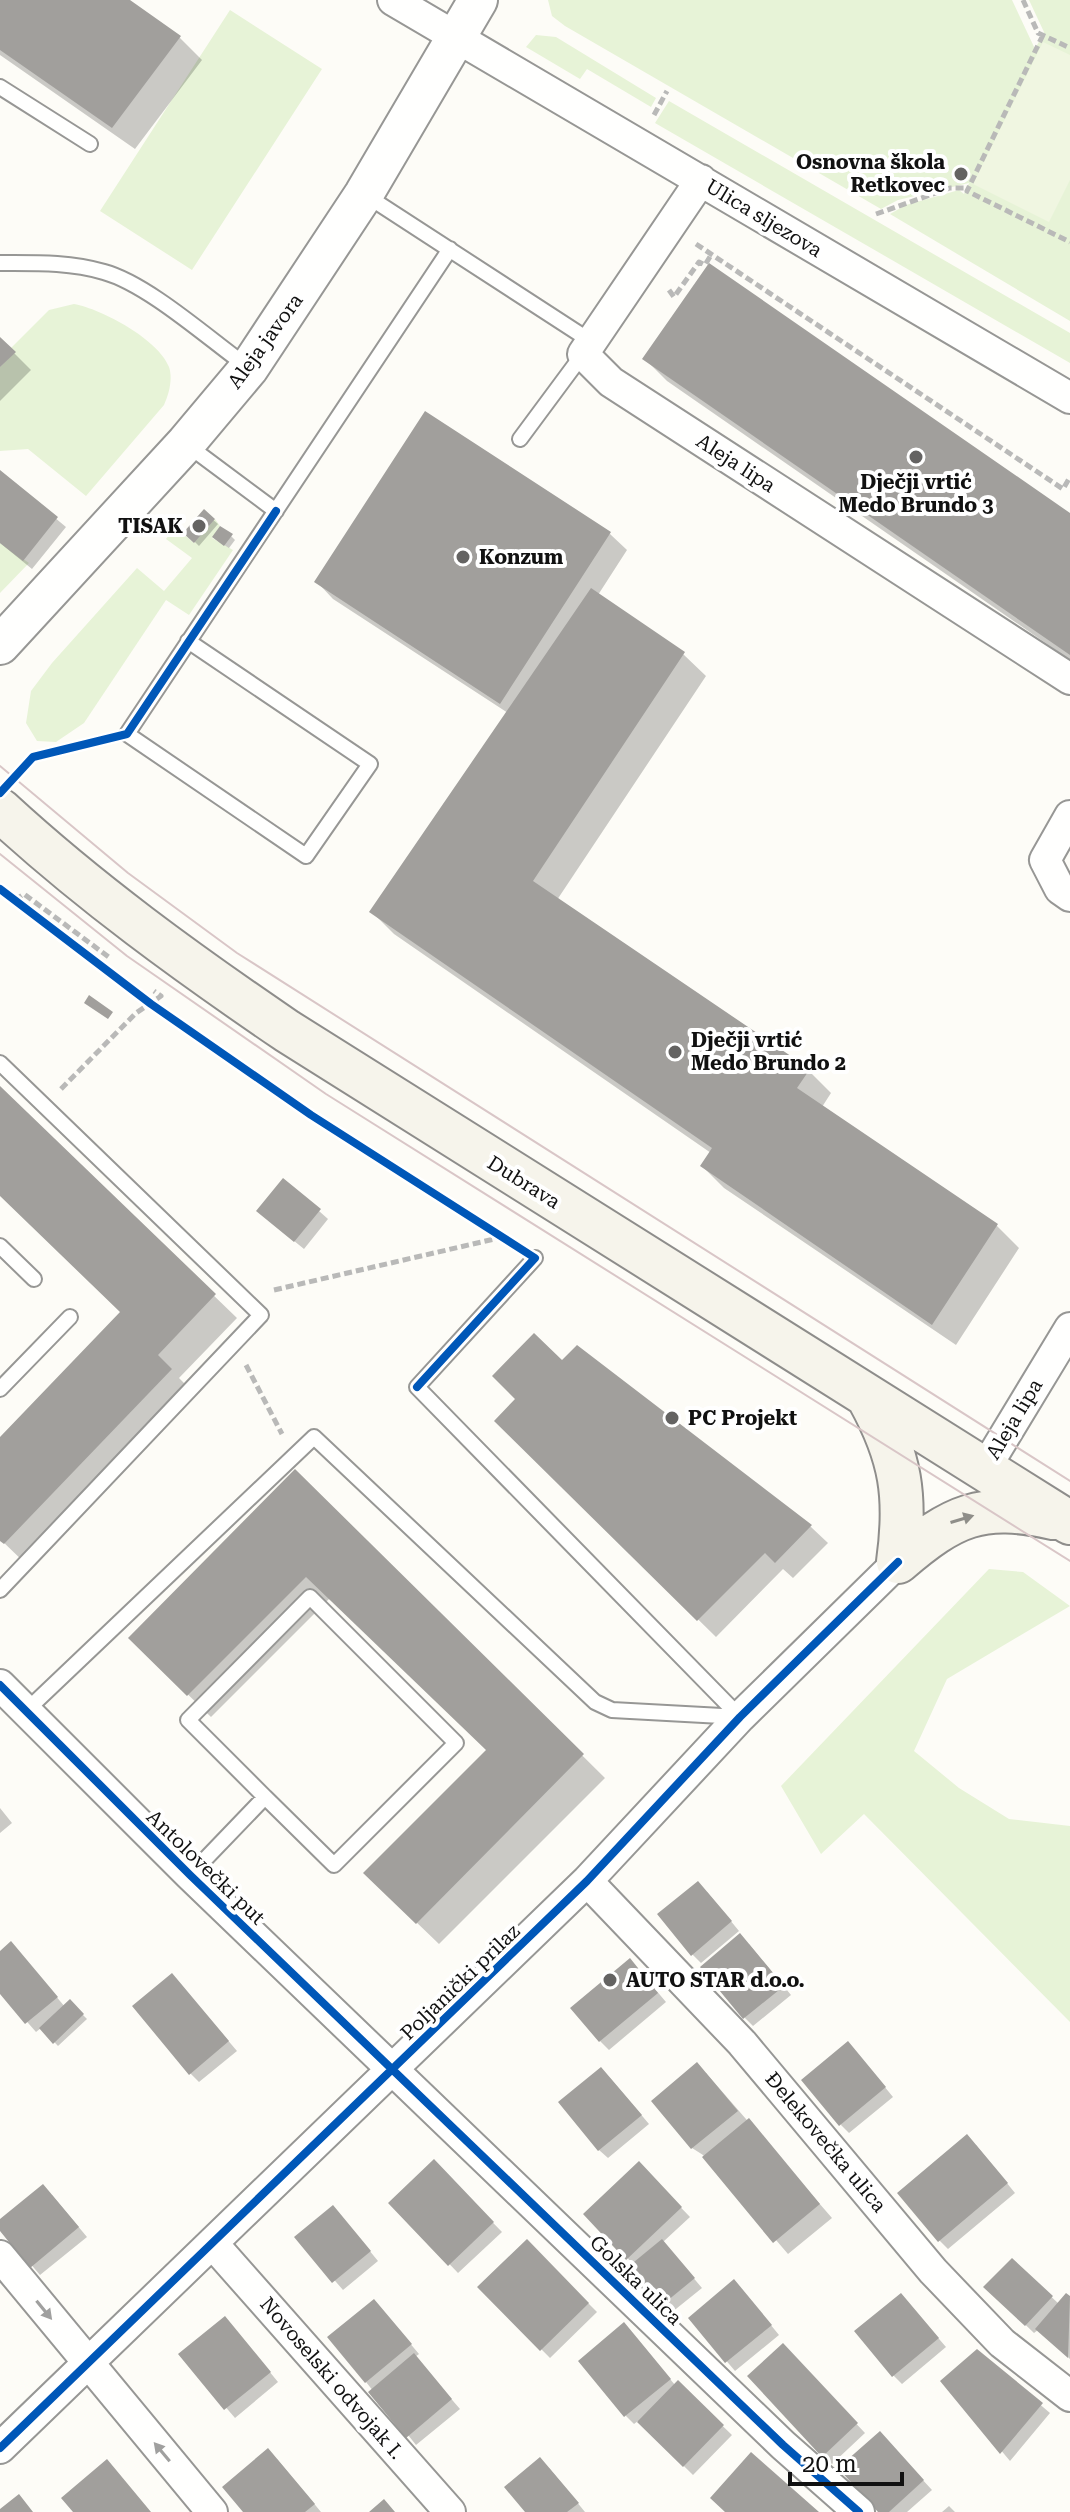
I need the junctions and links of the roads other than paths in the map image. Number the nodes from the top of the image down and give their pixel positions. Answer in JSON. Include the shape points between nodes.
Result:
{"nodes":[{"id":1,"x":393,"y":0,"type":"edge"},
{"id":2,"x":478,"y":0,"type":"edge"},
{"id":3,"x":459,"y":37,"type":"junction"},
{"id":4,"x":0,"y":87,"type":"edge"},
{"id":5,"x":90,"y":144,"type":"dead end"},
{"id":6,"x":701,"y":180,"type":"junction"},
{"id":7,"x":364,"y":194,"type":"junction"},
{"id":8,"x":450,"y":249,"type":"junction"},
{"id":9,"x":0,"y":263,"type":"edge"},
{"id":10,"x":588,"y":348,"type":"junction"},
{"id":11,"x":249,"y":368,"type":"junction"},
{"id":12,"x":1070,"y":398,"type":"edge"},
{"id":13,"x":520,"y":439,"type":"dead end"},
{"id":14,"x":186,"y":443,"type":"junction"},
{"id":15,"x":276,"y":511,"type":"junction"},
{"id":16,"x":188,"y":641,"type":"junction"},
{"id":17,"x":0,"y":645,"type":"edge"},
{"id":18,"x":1070,"y":679,"type":"edge"},
{"id":19,"x":0,"y":810,"type":"edge"},
{"id":20,"x":1070,"y":816,"type":"edge"},
{"id":21,"x":1070,"y":896,"type":"edge"},
{"id":22,"x":0,"y":1063,"type":"edge"},
{"id":23,"x":0,"y":1246,"type":"edge"},
{"id":24,"x":535,"y":1258,"type":"road end"},
{"id":25,"x":34,"y":1279,"type":"dead end"},
{"id":26,"x":70,"y":1317,"type":"dead end"},
{"id":27,"x":1070,"y":1328,"type":"edge"},
{"id":28,"x":0,"y":1389,"type":"edge"},
{"id":29,"x":869,"y":1399,"type":"junction"},
{"id":30,"x":984,"y":1470,"type":"junction"},
{"id":31,"x":1068,"y":1522,"type":"edge"},
{"id":32,"x":898,"y":1562,"type":"junction"},
{"id":33,"x":0,"y":1590,"type":"edge"},
{"id":34,"x":0,"y":1685,"type":"edge"},
{"id":35,"x":26,"y":1711,"type":"junction"},
{"id":36,"x":740,"y":1717,"type":"junction"},
{"id":37,"x":265,"y":1797,"type":"junction"},
{"id":38,"x":190,"y":1875,"type":"junction"},
{"id":39,"x":587,"y":1881,"type":"junction"},
{"id":40,"x":393,"y":2069,"type":"junction"},
{"id":41,"x":213,"y":2244,"type":"junction"},
{"id":42,"x":0,"y":2256,"type":"edge"},
{"id":43,"x":87,"y":2363,"type":"junction"},
{"id":44,"x":1070,"y":2396,"type":"edge"},
{"id":45,"x":0,"y":2448,"type":"edge"},
{"id":46,"x":212,"y":2512,"type":"edge"},
{"id":47,"x":450,"y":2512,"type":"edge"},
{"id":48,"x":859,"y":2512,"type":"edge"}],
"edges":[{"from":1,"to":3,"type":"street","name":"Ulica sljezova"},
{"from":2,"to":3,"type":"street","name":"Aleja javora"},
{"from":3,"to":6,"type":"street","name":"Ulica sljezova"},
{"from":3,"to":7,"type":"street","name":"Aleja javora"},
{"from":4,"to":5,"type":"lane"},
{"from":6,"to":10,"type":"street"},
{"from":6,"to":12,"type":"street","name":"Ulica sljezova"},
{"from":7,"to":8,"type":"lane"},
{"from":7,"to":11,"type":"street","name":"Aleja javora"},
{"from":8,"to":10,"type":"lane"},
{"from":8,"to":15,"type":"lane"},
{"from":9,"to":11,"type":"lane","via":[[66,263],[107,273],[140,289]]},
{"from":10,"to":13,"type":"lane"},
{"from":10,"to":18,"type":"street","name":"Aleja lipa","via":[[611,382]]},
{"from":11,"to":14,"type":"street","name":"Aleja javora"},
{"from":14,"to":15,"type":"lane"},
{"from":14,"to":17,"type":"street","name":"Aleja javora"},
{"from":15,"to":16,"type":"lane"},
{"from":16,"to":16,"type":"lane","via":[[370,764],[306,856],[127,734]]},
{"from":19,"to":29,"type":"main road","name":"Dubrava","via":[[91,889],[253,1008]]},
{"from":20,"to":21,"type":"street","via":[[1045,860],[1060,889]]},
{"from":22,"to":33,"type":"lane","via":[[261,1315]]},
{"from":23,"to":25,"type":"lane"},
{"from":24,"to":36,"type":"lane","via":[[417,1387]]},
{"from":26,"to":28,"type":"lane"},
{"from":27,"to":30,"type":"street","name":"Aleja lipa"},
{"from":29,"to":30,"type":"main road","name":"Dubrava"},
{"from":29,"to":32,"type":"main road","via":[[899,1469],[903,1523]]},
{"from":30,"to":31,"type":"main road","name":"Dubrava"},
{"from":32,"to":31,"type":"main road","one_way":true,"via":[[937,1530],[968,1516],[1019,1512]]},
{"from":32,"to":36,"type":"street","name":"Poljanički prilaz"},
{"from":34,"to":35,"type":"street","name":"Antolovečki put"},
{"from":35,"to":36,"type":"lane","via":[[314,1437],[595,1702],[612,1710]]},
{"from":35,"to":38,"type":"street","name":"Antolovečki put"},
{"from":36,"to":39,"type":"street","name":"Poljanički prilaz"},
{"from":37,"to":37,"type":"lane","via":[[334,1865],[456,1743],[310,1597],[188,1720]]},
{"from":37,"to":38,"type":"lane"},
{"from":38,"to":40,"type":"street","name":"Antolovečki put"},
{"from":39,"to":40,"type":"street","name":"Poljanički prilaz"},
{"from":39,"to":44,"type":"street","name":"Đelekovečka ulica","via":[[742,2043],[933,2271],[1002,2343]]},
{"from":40,"to":41,"type":"street","name":"Poljanički prilaz"},
{"from":40,"to":48,"type":"street","name":"Golska ulica"},
{"from":41,"to":43,"type":"street","name":"Poljanički prilaz"},
{"from":41,"to":47,"type":"street","name":"Novoselski odvojak I."},
{"from":42,"to":43,"type":"street","one_way":true},
{"from":43,"to":45,"type":"street","name":"Poljanički prilaz"},
{"from":46,"to":43,"type":"street","one_way":true}]}
